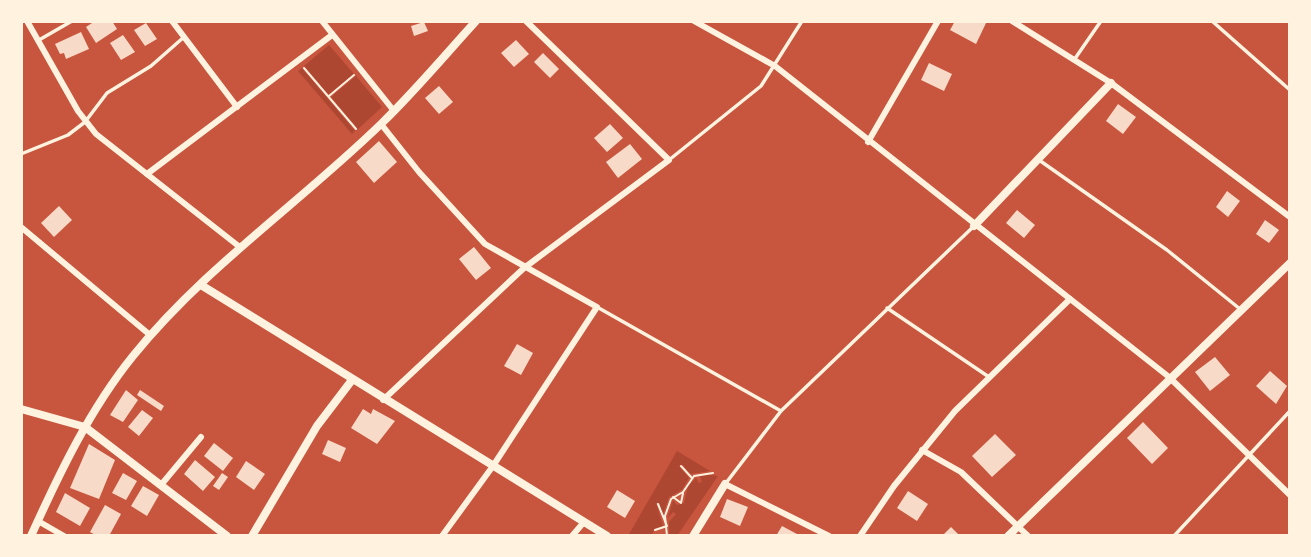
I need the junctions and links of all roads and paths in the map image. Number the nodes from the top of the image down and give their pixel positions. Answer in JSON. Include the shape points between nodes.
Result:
{"nodes":[{"id":1,"x":27,"y":21,"type":"edge"},
{"id":2,"x":72,"y":21,"type":"edge"},
{"id":3,"x":172,"y":21,"type":"edge"},
{"id":4,"x":322,"y":21,"type":"edge"},
{"id":5,"x":476,"y":21,"type":"edge"},
{"id":6,"x":526,"y":21,"type":"edge"},
{"id":7,"x":694,"y":21,"type":"edge"},
{"id":8,"x":802,"y":21,"type":"edge"},
{"id":9,"x":938,"y":21,"type":"edge"},
{"id":10,"x":1013,"y":21,"type":"edge"},
{"id":11,"x":1101,"y":21,"type":"edge"},
{"id":12,"x":1212,"y":21,"type":"edge"},
{"id":13,"x":332,"y":35,"type":"junction"},
{"id":14,"x":184,"y":37,"type":"junction"},
{"id":15,"x":38,"y":41,"type":"junction"},
{"id":16,"x":1074,"y":60,"type":"junction"},
{"id":17,"x":775,"y":66,"type":"junction"},
{"id":18,"x":303,"y":68,"type":"dead end"},
{"id":19,"x":360,"y":70,"type":"junction"},
{"id":20,"x":1111,"y":82,"type":"junction"},
{"id":21,"x":1290,"y":90,"type":"edge"},
{"id":22,"x":328,"y":97,"type":"junction"},
{"id":23,"x":237,"y":107,"type":"junction"},
{"id":24,"x":394,"y":111,"type":"junction"},
{"id":25,"x":85,"y":122,"type":"junction"},
{"id":26,"x":381,"y":124,"type":"junction"},
{"id":27,"x":356,"y":129,"type":"dead end"},
{"id":28,"x":868,"y":142,"type":"junction"},
{"id":29,"x":21,"y":155,"type":"edge"},
{"id":30,"x":1038,"y":159,"type":"junction"},
{"id":31,"x":669,"y":160,"type":"junction"},
{"id":32,"x":147,"y":174,"type":"junction"},
{"id":33,"x":1290,"y":217,"type":"edge"},
{"id":34,"x":974,"y":226,"type":"junction"},
{"id":35,"x":21,"y":227,"type":"edge"},
{"id":36,"x":241,"y":248,"type":"junction"},
{"id":37,"x":1290,"y":263,"type":"edge"},
{"id":38,"x":524,"y":268,"type":"junction"},
{"id":39,"x":201,"y":285,"type":"junction"},
{"id":40,"x":1070,"y":299,"type":"junction"},
{"id":41,"x":597,"y":307,"type":"junction"},
{"id":42,"x":887,"y":308,"type":"junction"},
{"id":43,"x":1240,"y":309,"type":"junction"},
{"id":44,"x":150,"y":335,"type":"junction"},
{"id":45,"x":989,"y":377,"type":"junction"},
{"id":46,"x":1169,"y":377,"type":"junction"},
{"id":47,"x":352,"y":380,"type":"junction"},
{"id":48,"x":383,"y":400,"type":"junction"},
{"id":49,"x":21,"y":409,"type":"edge"},
{"id":50,"x":781,"y":411,"type":"junction"},
{"id":51,"x":1290,"y":411,"type":"edge"},
{"id":52,"x":85,"y":427,"type":"junction"},
{"id":53,"x":201,"y":437,"type":"dead end"},
{"id":54,"x":922,"y":450,"type":"junction"},
{"id":55,"x":1249,"y":455,"type":"junction"},
{"id":56,"x":493,"y":466,"type":"junction"},
{"id":57,"x":681,"y":466,"type":"dead end"},
{"id":58,"x":713,"y":473,"type":"dead end"},
{"id":59,"x":692,"y":478,"type":"junction"},
{"id":60,"x":725,"y":484,"type":"junction"},
{"id":61,"x":161,"y":485,"type":"junction"},
{"id":62,"x":683,"y":492,"type":"junction"},
{"id":63,"x":1290,"y":495,"type":"edge"},
{"id":64,"x":673,"y":497,"type":"junction"},
{"id":65,"x":658,"y":504,"type":"dead end"},
{"id":66,"x":38,"y":521,"type":"junction"},
{"id":67,"x":584,"y":522,"type":"junction"},
{"id":68,"x":667,"y":526,"type":"junction"},
{"id":69,"x":1018,"y":526,"type":"junction"},
{"id":70,"x":655,"y":530,"type":"dead end"},
{"id":71,"x":32,"y":536,"type":"edge"},
{"id":72,"x":64,"y":536,"type":"edge"},
{"id":73,"x":227,"y":536,"type":"edge"},
{"id":74,"x":252,"y":536,"type":"edge"},
{"id":75,"x":442,"y":536,"type":"edge"},
{"id":76,"x":572,"y":536,"type":"edge"},
{"id":77,"x":607,"y":536,"type":"edge"},
{"id":78,"x":667,"y":536,"type":"edge"},
{"id":79,"x":693,"y":536,"type":"edge"},
{"id":80,"x":829,"y":536,"type":"edge"},
{"id":81,"x":860,"y":536,"type":"edge"},
{"id":82,"x":1008,"y":536,"type":"edge"},
{"id":83,"x":1028,"y":536,"type":"edge"},
{"id":84,"x":1174,"y":536,"type":"edge"}],
"edges":[{"from":1,"to":15,"type":"street"},
{"from":2,"to":15,"type":"lane"},
{"from":3,"to":14,"type":"street"},
{"from":4,"to":13,"type":"street"},
{"from":5,"to":24,"type":"street"},
{"from":6,"to":31,"type":"street"},
{"from":7,"to":17,"type":"street"},
{"from":8,"to":17,"type":"lane"},
{"from":9,"to":28,"type":"street"},
{"from":10,"to":16,"type":"street"},
{"from":11,"to":16,"type":"lane"},
{"from":12,"to":21,"type":"lane"},
{"from":13,"to":19,"type":"street"},
{"from":13,"to":23,"type":"street"},
{"from":14,"to":23,"type":"street"},
{"from":14,"to":25,"type":"lane","via":[[151,66],[107,93]]},
{"from":15,"to":25,"type":"street"},
{"from":16,"to":20,"type":"street"},
{"from":17,"to":28,"type":"street"},
{"from":17,"to":31,"type":"lane","via":[[761,86]]},
{"from":18,"to":22,"type":"path"},
{"from":19,"to":22,"type":"path"},
{"from":19,"to":24,"type":"street"},
{"from":20,"to":30,"type":"street"},
{"from":20,"to":33,"type":"street"},
{"from":22,"to":27,"type":"path"},
{"from":23,"to":32,"type":"street"},
{"from":24,"to":26,"type":"street"},
{"from":25,"to":29,"type":"lane","via":[[68,135]]},
{"from":25,"to":32,"type":"street"},
{"from":26,"to":36,"type":"street"},
{"from":26,"to":38,"type":"street","via":[[474,234]]},
{"from":28,"to":34,"type":"street"},
{"from":30,"to":34,"type":"street"},
{"from":30,"to":43,"type":"lane","via":[[1167,250]]},
{"from":31,"to":38,"type":"street"},
{"from":32,"to":36,"type":"street"},
{"from":34,"to":40,"type":"street"},
{"from":34,"to":42,"type":"lane"},
{"from":35,"to":44,"type":"street"},
{"from":36,"to":39,"type":"street"},
{"from":37,"to":43,"type":"street"},
{"from":38,"to":41,"type":"street"},
{"from":38,"to":48,"type":"street"},
{"from":39,"to":44,"type":"street"},
{"from":39,"to":47,"type":"street"},
{"from":40,"to":45,"type":"street"},
{"from":40,"to":46,"type":"street"},
{"from":41,"to":50,"type":"lane"},
{"from":41,"to":56,"type":"street"},
{"from":42,"to":45,"type":"lane"},
{"from":42,"to":50,"type":"lane"},
{"from":43,"to":46,"type":"street"},
{"from":44,"to":52,"type":"street"},
{"from":45,"to":54,"type":"street"},
{"from":46,"to":55,"type":"street"},
{"from":46,"to":69,"type":"street"},
{"from":47,"to":48,"type":"street"},
{"from":47,"to":74,"type":"street","via":[[317,426]]},
{"from":48,"to":56,"type":"street"},
{"from":49,"to":52,"type":"street"},
{"from":50,"to":60,"type":"lane"},
{"from":51,"to":55,"type":"lane"},
{"from":52,"to":61,"type":"street"},
{"from":52,"to":66,"type":"street"},
{"from":53,"to":61,"type":"street"},
{"from":54,"to":69,"type":"street","via":[[961,472]]},
{"from":54,"to":81,"type":"street"},
{"from":55,"to":63,"type":"street"},
{"from":55,"to":84,"type":"lane"},
{"from":56,"to":67,"type":"street"},
{"from":56,"to":75,"type":"street"},
{"from":57,"to":59,"type":"path"},
{"from":58,"to":59,"type":"path"},
{"from":59,"to":62,"type":"path"},
{"from":60,"to":79,"type":"street"},
{"from":60,"to":80,"type":"street"},
{"from":61,"to":73,"type":"street"},
{"from":62,"to":64,"type":"path"},
{"from":62,"to":64,"type":"path","via":[[681,503]]},
{"from":64,"to":68,"type":"path","via":[[666,513]]},
{"from":65,"to":68,"type":"path"},
{"from":66,"to":71,"type":"street"},
{"from":66,"to":72,"type":"street"},
{"from":67,"to":76,"type":"street"},
{"from":67,"to":77,"type":"street"},
{"from":68,"to":70,"type":"path"},
{"from":68,"to":78,"type":"path"},
{"from":69,"to":82,"type":"street"},
{"from":69,"to":83,"type":"street"}]}
